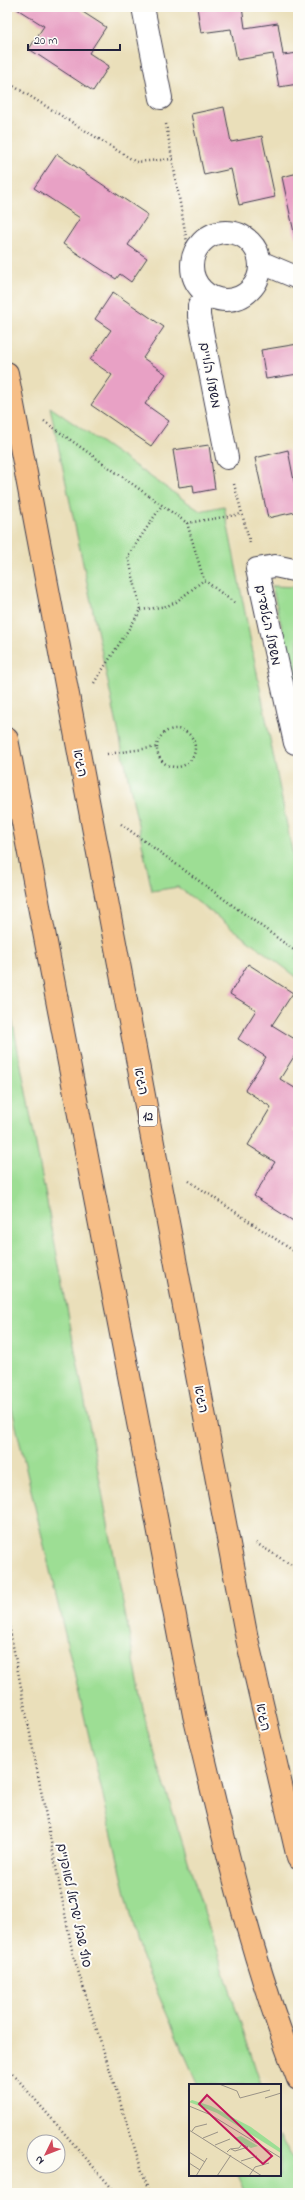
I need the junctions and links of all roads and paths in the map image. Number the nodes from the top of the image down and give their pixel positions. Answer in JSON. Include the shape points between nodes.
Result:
{"nodes":[{"id":1,"x":143,"y":7,"type":"edge"},
{"id":2,"x":7,"y":82,"type":"edge"},
{"id":3,"x":161,"y":98,"type":"joint"},
{"id":4,"x":173,"y":159,"type":"junction"},
{"id":5,"x":260,"y":262,"type":"junction"},
{"id":6,"x":191,"y":265,"type":"junction"},
{"id":7,"x":298,"y":278,"type":"edge"},
{"id":8,"x":209,"y":296,"type":"junction"},
{"id":9,"x":7,"y":373,"type":"edge"},
{"id":10,"x":12,"y":397,"type":"junction"},
{"id":11,"x":227,"y":458,"type":"joint"},
{"id":12,"x":162,"y":505,"type":"junction"},
{"id":13,"x":242,"y":514,"type":"junction"},
{"id":14,"x":257,"y":569,"type":"junction"},
{"id":15,"x":298,"y":571,"type":"edge"},
{"id":16,"x":204,"y":580,"type":"dead end"},
{"id":17,"x":141,"y":610,"type":"junction"},
{"id":18,"x":72,"y":716,"type":"junction"},
{"id":19,"x":7,"y":739,"type":"edge"},
{"id":20,"x":298,"y":743,"type":"edge"},
{"id":21,"x":158,"y":747,"type":"junction"},
{"id":22,"x":80,"y":758,"type":"junction"},
{"id":23,"x":88,"y":800,"type":"junction"},
{"id":24,"x":298,"y":953,"type":"edge"},
{"id":25,"x":157,"y":1160,"type":"junction"},
{"id":26,"x":298,"y":1254,"type":"edge"},
{"id":27,"x":228,"y":1535,"type":"junction"},
{"id":28,"x":298,"y":1569,"type":"edge"},
{"id":29,"x":7,"y":1615,"type":"edge"},
{"id":30,"x":298,"y":1858,"type":"edge"},
{"id":31,"x":7,"y":2066,"type":"edge"},
{"id":32,"x":298,"y":2079,"type":"edge"},
{"id":33,"x":116,"y":2193,"type":"edge"},
{"id":34,"x":149,"y":2193,"type":"edge"}],
"edges":[{"from":1,"to":3,"type":"street"},
{"from":2,"to":4,"type":"path","via":[[136,162]]},
{"from":3,"to":4,"type":"path"},
{"from":4,"to":6,"type":"path"},
{"from":5,"to":6,"type":"street","via":[[257,252],[246,239],[237,234],[222,232],[198,245]]},
{"from":5,"to":7,"type":"street"},
{"from":5,"to":8,"type":"street","via":[[258,278],[245,295],[225,301]]},
{"from":6,"to":8,"type":"street","via":[[194,280]]},
{"from":8,"to":11,"type":"street","name":"משעול הלויים","via":[[199,306],[199,316]]},
{"from":9,"to":10,"type":"highway","name":"הגיא","number":"12"},
{"from":10,"to":12,"type":"path"},
{"from":10,"to":18,"type":"highway","name":"הגיא","number":"12"},
{"from":11,"to":13,"type":"path"},
{"from":12,"to":13,"type":"path","via":[[187,523]]},
{"from":12,"to":17,"type":"path","via":[[128,556]]},
{"from":13,"to":14,"type":"path"},
{"from":14,"to":15,"type":"street","name":"משעול הגלעדים","via":[[275,566]]},
{"from":14,"to":20,"type":"street","name":"משעול הגלעדים","via":[[295,743]]},
{"from":16,"to":17,"type":"path","via":[[176,602]]},
{"from":17,"to":18,"type":"path"},
{"from":18,"to":22,"type":"highway","name":"הגיא","number":"12"},
{"from":19,"to":32,"type":"highway","via":[[194,1715],[252,1941]]},
{"from":21,"to":21,"type":"path","via":[[163,734],[180,730],[192,738],[195,752],[187,764],[173,767],[161,759]]},
{"from":21,"to":22,"type":"path"},
{"from":22,"to":23,"type":"highway","name":"הגיא","number":"12"},
{"from":23,"to":24,"type":"path"},
{"from":23,"to":25,"type":"highway","name":"הגיא","number":"12"},
{"from":25,"to":26,"type":"path"},
{"from":25,"to":27,"type":"highway","name":"הגיא","number":"12"},
{"from":27,"to":28,"type":"path","via":[[252,1540]]},
{"from":27,"to":30,"type":"highway","name":"הגיא","number":"12","via":[[263,1711]]},
{"from":29,"to":34,"type":"path","name":"סוף שביל ישראל לאופניים","via":[[73,1955]]},
{"from":31,"to":33,"type":"path"}]}
